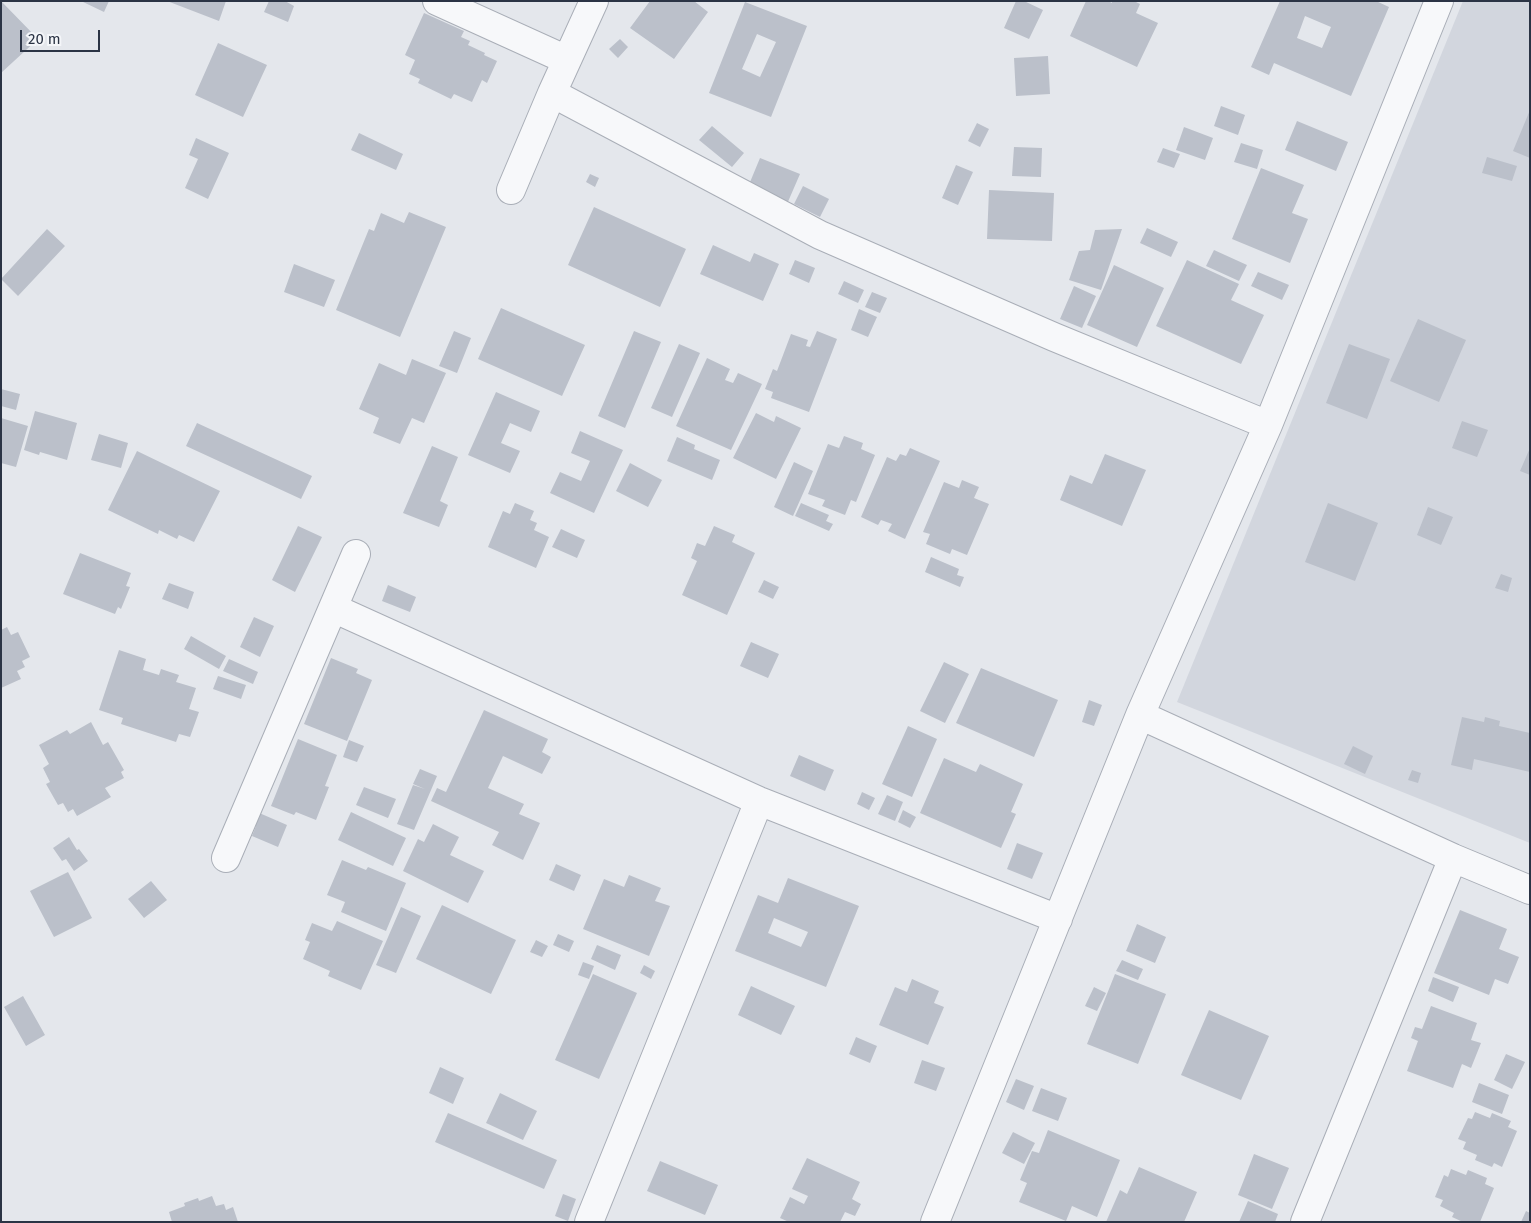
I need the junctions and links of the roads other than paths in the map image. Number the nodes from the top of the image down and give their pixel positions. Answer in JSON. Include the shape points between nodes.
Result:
{"nodes":[{"id":1,"x":437,"y":1,"type":"edge"},
{"id":2,"x":594,"y":1,"type":"edge"},
{"id":3,"x":1439,"y":1,"type":"edge"},
{"id":4,"x":567,"y":60,"type":"junction"},
{"id":5,"x":552,"y":93,"type":"junction"},
{"id":6,"x":511,"y":190,"type":"dead end"},
{"id":7,"x":1268,"y":425,"type":"junction"},
{"id":8,"x":356,"y":554,"type":"dead end"},
{"id":9,"x":333,"y":608,"type":"junction"},
{"id":10,"x":1140,"y":715,"type":"junction"},
{"id":11,"x":759,"y":801,"type":"junction"},
{"id":12,"x":226,"y":858,"type":"dead end"},
{"id":13,"x":1453,"y":858,"type":"junction"},
{"id":14,"x":1530,"y":890,"type":"edge"},
{"id":15,"x":1058,"y":919,"type":"junction"},
{"id":16,"x":589,"y":1222,"type":"edge"},
{"id":17,"x":935,"y":1222,"type":"edge"},
{"id":18,"x":1305,"y":1222,"type":"edge"}],
"edges":[{"from":1,"to":4,"type":"street"},
{"from":2,"to":4,"type":"street"},
{"from":3,"to":7,"type":"street"},
{"from":4,"to":5,"type":"street"},
{"from":5,"to":6,"type":"street"},
{"from":5,"to":7,"type":"street","via":[[820,235],[1054,337]]},
{"from":7,"to":10,"type":"street"},
{"from":8,"to":9,"type":"street"},
{"from":9,"to":11,"type":"street"},
{"from":9,"to":12,"type":"street"},
{"from":10,"to":13,"type":"street"},
{"from":10,"to":15,"type":"street"},
{"from":11,"to":15,"type":"street"},
{"from":11,"to":16,"type":"street"},
{"from":13,"to":14,"type":"street"},
{"from":13,"to":18,"type":"street"},
{"from":15,"to":17,"type":"street"}]}
